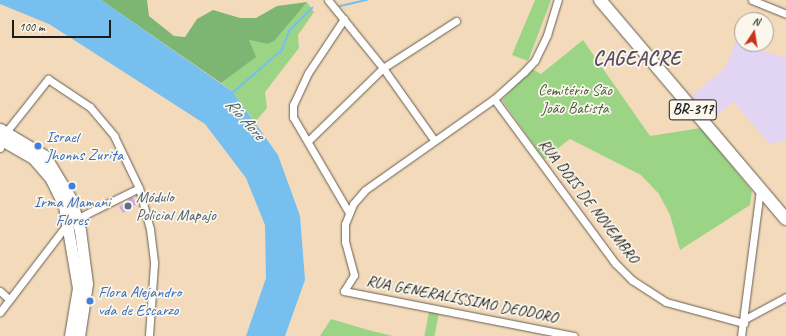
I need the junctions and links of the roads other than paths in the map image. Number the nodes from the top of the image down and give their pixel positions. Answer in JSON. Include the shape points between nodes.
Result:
{"nodes":[{"id":1,"x":328,"y":0,"type":"edge"},
{"id":2,"x":558,"y":0,"type":"edge"},
{"id":3,"x":600,"y":0,"type":"edge"},
{"id":4,"x":752,"y":0,"type":"edge"},
{"id":5,"x":786,"y":14,"type":"edge"},
{"id":6,"x":344,"y":19,"type":"junction"},
{"id":7,"x":456,"y":21,"type":"dead end"},
{"id":8,"x":383,"y":68,"type":"junction"},
{"id":9,"x":494,"y":99,"type":"junction"},
{"id":10,"x":2,"y":138,"type":"edge"},
{"id":11,"x":434,"y":140,"type":"junction"},
{"id":12,"x":308,"y":141,"type":"junction"},
{"id":13,"x":139,"y":188,"type":"junction"},
{"id":14,"x":760,"y":189,"type":"junction"},
{"id":15,"x":349,"y":212,"type":"junction"},
{"id":16,"x":786,"y":219,"type":"edge"},
{"id":17,"x":73,"y":220,"type":"junction"},
{"id":18,"x":0,"y":291,"type":"edge"},
{"id":19,"x":786,"y":297,"type":"edge"},
{"id":20,"x":9,"y":299,"type":"junction"},
{"id":21,"x":0,"y":312,"type":"edge"},
{"id":22,"x":744,"y":321,"type":"junction"},
{"id":23,"x":70,"y":336,"type":"edge"},
{"id":24,"x":79,"y":336,"type":"edge"},
{"id":25,"x":149,"y":336,"type":"edge"},
{"id":26,"x":574,"y":336,"type":"edge"},
{"id":27,"x":741,"y":336,"type":"edge"}],
"edges":[{"from":1,"to":6,"type":"street"},
{"from":2,"to":9,"type":"street","via":[[547,35],[535,60]]},
{"from":3,"to":14,"type":"highway","number":"BR-317"},
{"from":4,"to":5,"type":"street"},
{"from":6,"to":8,"type":"street"},
{"from":6,"to":12,"type":"street","via":[[308,73],[293,105],[295,123]]},
{"from":7,"to":8,"type":"street"},
{"from":8,"to":11,"type":"street"},
{"from":8,"to":12,"type":"street"},
{"from":9,"to":11,"type":"street"},
{"from":9,"to":22,"type":"street","name":"RUA DOIS DE NOVEMBRO","via":[[615,263],[632,280],[666,302]]},
{"from":10,"to":13,"type":"street","via":[[42,81],[54,80],[90,107],[114,136]]},
{"from":10,"to":17,"type":"main road","via":[[33,158],[44,169]]},
{"from":11,"to":15,"type":"street","via":[[365,190]]},
{"from":12,"to":15,"type":"street","via":[[316,161]]},
{"from":13,"to":17,"type":"street"},
{"from":13,"to":25,"type":"street","via":[[150,229],[154,264]]},
{"from":14,"to":16,"type":"highway","number":"BR-317"},
{"from":14,"to":22,"type":"street"},
{"from":15,"to":26,"type":"street","name":"RUA GENERALÍSSIMO DEODORO","via":[[345,242],[354,271],[344,290]]},
{"from":17,"to":20,"type":"street"},
{"from":17,"to":23,"type":"main road","via":[[78,288]]},
{"from":17,"to":24,"type":"main road","via":[[87,284]]},
{"from":18,"to":20,"type":"street"},
{"from":19,"to":22,"type":"street"},
{"from":20,"to":21,"type":"street"},
{"from":22,"to":27,"type":"street"}]}
